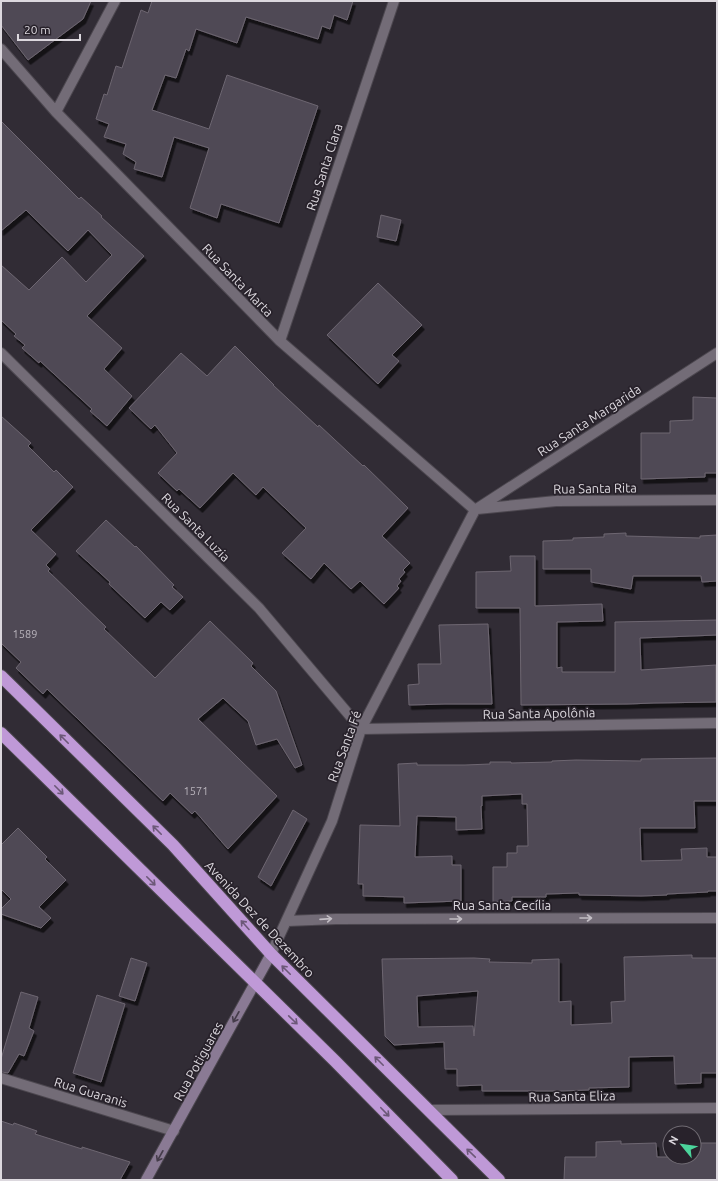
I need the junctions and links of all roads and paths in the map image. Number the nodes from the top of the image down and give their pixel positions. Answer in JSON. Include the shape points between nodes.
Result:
{"nodes":[{"id":1,"x":115,"y":1,"type":"edge"},
{"id":2,"x":394,"y":1,"type":"edge"},
{"id":3,"x":1,"y":49,"type":"edge"},
{"id":4,"x":56,"y":112,"type":"junction"},
{"id":5,"x":280,"y":341,"type":"junction"},
{"id":6,"x":1,"y":353,"type":"edge"},
{"id":7,"x":717,"y":353,"type":"edge"},
{"id":8,"x":717,"y":500,"type":"edge"},
{"id":9,"x":475,"y":510,"type":"junction"},
{"id":10,"x":1,"y":676,"type":"edge"},
{"id":11,"x":717,"y":723,"type":"edge"},
{"id":12,"x":361,"y":730,"type":"junction"},
{"id":13,"x":1,"y":733,"type":"edge"},
{"id":14,"x":717,"y":918,"type":"edge"},
{"id":15,"x":287,"y":921,"type":"junction"},
{"id":16,"x":271,"y":954,"type":"junction"},
{"id":17,"x":255,"y":983,"type":"junction"},
{"id":18,"x":1,"y":1078,"type":"edge"},
{"id":19,"x":717,"y":1108,"type":"edge"},
{"id":20,"x":428,"y":1110,"type":"junction"},
{"id":21,"x":174,"y":1131,"type":"junction"},
{"id":22,"x":146,"y":1180,"type":"edge"},
{"id":23,"x":452,"y":1180,"type":"edge"},
{"id":24,"x":499,"y":1180,"type":"edge"}],
"edges":[{"from":1,"to":4,"type":"street"},
{"from":2,"to":5,"type":"street","name":"Rua Santa Clara"},
{"from":3,"to":4,"type":"street","name":"Rua Santa Marta"},
{"from":4,"to":5,"type":"street","name":"Rua Santa Marta"},
{"from":5,"to":9,"type":"street","name":"Rua Santa Marta"},
{"from":6,"to":12,"type":"street","name":"Rua Santa Luzia","via":[[259,608]]},
{"from":7,"to":9,"type":"street","name":"Rua Santa Margarida"},
{"from":8,"to":9,"type":"street","name":"Rua Santa Rita","via":[[556,501]]},
{"from":9,"to":12,"type":"street","name":"Rua Santa Fé"},
{"from":16,"to":10,"type":"highway","name":"Avenida Dez de Dezembro","one_way":true,"via":[[173,845]]},
{"from":11,"to":12,"type":"street","name":"Rua Santa Apolônia"},
{"from":12,"to":15,"type":"street","name":"Rua Santa Fé","via":[[332,821]]},
{"from":13,"to":17,"type":"highway","one_way":true},
{"from":15,"to":14,"type":"street","name":"Rua Santa Cecília","one_way":true},
{"from":15,"to":16,"type":"street","name":"Rua Santa Fé"},
{"from":16,"to":17,"type":"street","name":"Rua Potiguares"},
{"from":20,"to":16,"type":"highway","name":"Avenida Dez de Dezembro","one_way":true},
{"from":17,"to":21,"type":"street","name":"Rua Potiguares","one_way":true},
{"from":17,"to":23,"type":"highway","one_way":true},
{"from":18,"to":21,"type":"street","name":"Rua Guaranis"},
{"from":19,"to":20,"type":"street","name":"Rua Santa Eliza"},
{"from":24,"to":20,"type":"highway","name":"Avenida Dez de Dezembro","one_way":true},
{"from":21,"to":22,"type":"street","name":"Rua Potiguares","one_way":true}]}
